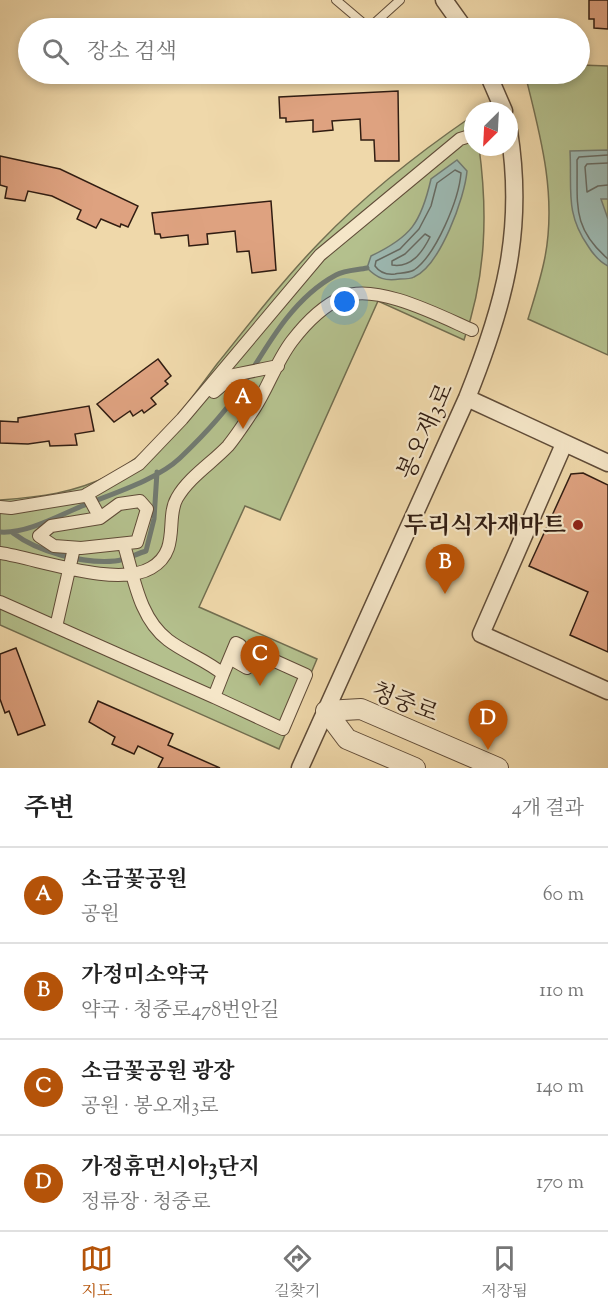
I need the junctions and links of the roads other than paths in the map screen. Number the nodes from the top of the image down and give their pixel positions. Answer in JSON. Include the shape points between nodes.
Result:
{"nodes":[{"id":1,"x":336,"y":0,"type":"edge"},
{"id":2,"x":400,"y":0,"type":"edge"},
{"id":3,"x":444,"y":0,"type":"edge"},
{"id":4,"x":356,"y":18,"type":"edge"},
{"id":5,"x":379,"y":18,"type":"edge"},
{"id":6,"x":457,"y":18,"type":"edge"},
{"id":7,"x":492,"y":84,"type":"edge"},
{"id":8,"x":500,"y":102,"type":"edge"},
{"id":9,"x":464,"y":138,"type":"edge"},
{"id":10,"x":513,"y":156,"type":"edge"},
{"id":11,"x":472,"y":330,"type":"dead end"},
{"id":12,"x":278,"y":366,"type":"junction"},
{"id":13,"x":467,"y":398,"type":"junction"},
{"id":14,"x":182,"y":419,"type":"junction"},
{"id":15,"x":564,"y":444,"type":"junction"},
{"id":16,"x":608,"y":463,"type":"edge"},
{"id":17,"x":87,"y":494,"type":"junction"},
{"id":18,"x":0,"y":507,"type":"edge"},
{"id":19,"x":100,"y":518,"type":"junction"},
{"id":20,"x":124,"y":545,"type":"junction"},
{"id":21,"x":74,"y":548,"type":"junction"},
{"id":22,"x":0,"y":553,"type":"edge"},
{"id":23,"x":70,"y":568,"type":"junction"},
{"id":24,"x":133,"y":573,"type":"junction"},
{"id":25,"x":0,"y":602,"type":"edge"},
{"id":26,"x":56,"y":627,"type":"junction"},
{"id":27,"x":223,"y":674,"type":"junction"},
{"id":28,"x":608,"y":691,"type":"edge"},
{"id":29,"x":214,"y":697,"type":"junction"},
{"id":30,"x":326,"y":711,"type":"junction"},
{"id":31,"x":300,"y":768,"type":"edge"},
{"id":32,"x":415,"y":768,"type":"edge"},
{"id":33,"x":498,"y":768,"type":"edge"}],
"edges":[{"from":1,"to":4,"type":"lane"},
{"from":2,"to":5,"type":"lane"},
{"from":3,"to":6,"type":"street"},
{"from":7,"to":8,"type":"street"},
{"from":9,"to":14,"type":"street","via":[[320,255]]},
{"from":10,"to":13,"type":"street","name":"봉오재3로","via":[[515,213],[509,272],[491,338]]},
{"from":11,"to":12,"type":"street","via":[[416,306],[372,294],[344,296],[317,313],[291,342]]},
{"from":12,"to":14,"type":"street","via":[[234,375]]},
{"from":12,"to":24,"type":"street","via":[[228,446],[176,499],[170,544],[164,554],[152,568]]},
{"from":13,"to":15,"type":"street"},
{"from":13,"to":30,"type":"street","name":"봉오재3로"},
{"from":14,"to":17,"type":"street","via":[[139,464]]},
{"from":15,"to":16,"type":"street"},
{"from":15,"to":28,"type":"street","via":[[481,634]]},
{"from":17,"to":18,"type":"street"},
{"from":17,"to":19,"type":"street"},
{"from":19,"to":20,"type":"street","via":[[119,504],[140,501],[147,509],[144,527],[137,542]]},
{"from":19,"to":21,"type":"street","via":[[51,526],[39,536],[54,546]]},
{"from":20,"to":21,"type":"street"},
{"from":20,"to":24,"type":"street"},
{"from":21,"to":23,"type":"street"},
{"from":22,"to":23,"type":"street"},
{"from":23,"to":24,"type":"street","via":[[95,575]]},
{"from":23,"to":26,"type":"street"},
{"from":24,"to":27,"type":"street","via":[[140,603],[167,639]]},
{"from":25,"to":26,"type":"street"},
{"from":26,"to":29,"type":"street"},
{"from":27,"to":29,"type":"street"},
{"from":27,"to":29,"type":"street","via":[[236,643],[240,645],[233,660],[248,668],[255,652],[311,678],[288,731]]},
{"from":30,"to":31,"type":"street","name":"봉오재3로"},
{"from":30,"to":32,"type":"street","via":[[348,739]]},
{"from":30,"to":33,"type":"street","name":"청중로","via":[[361,709]]}]}
